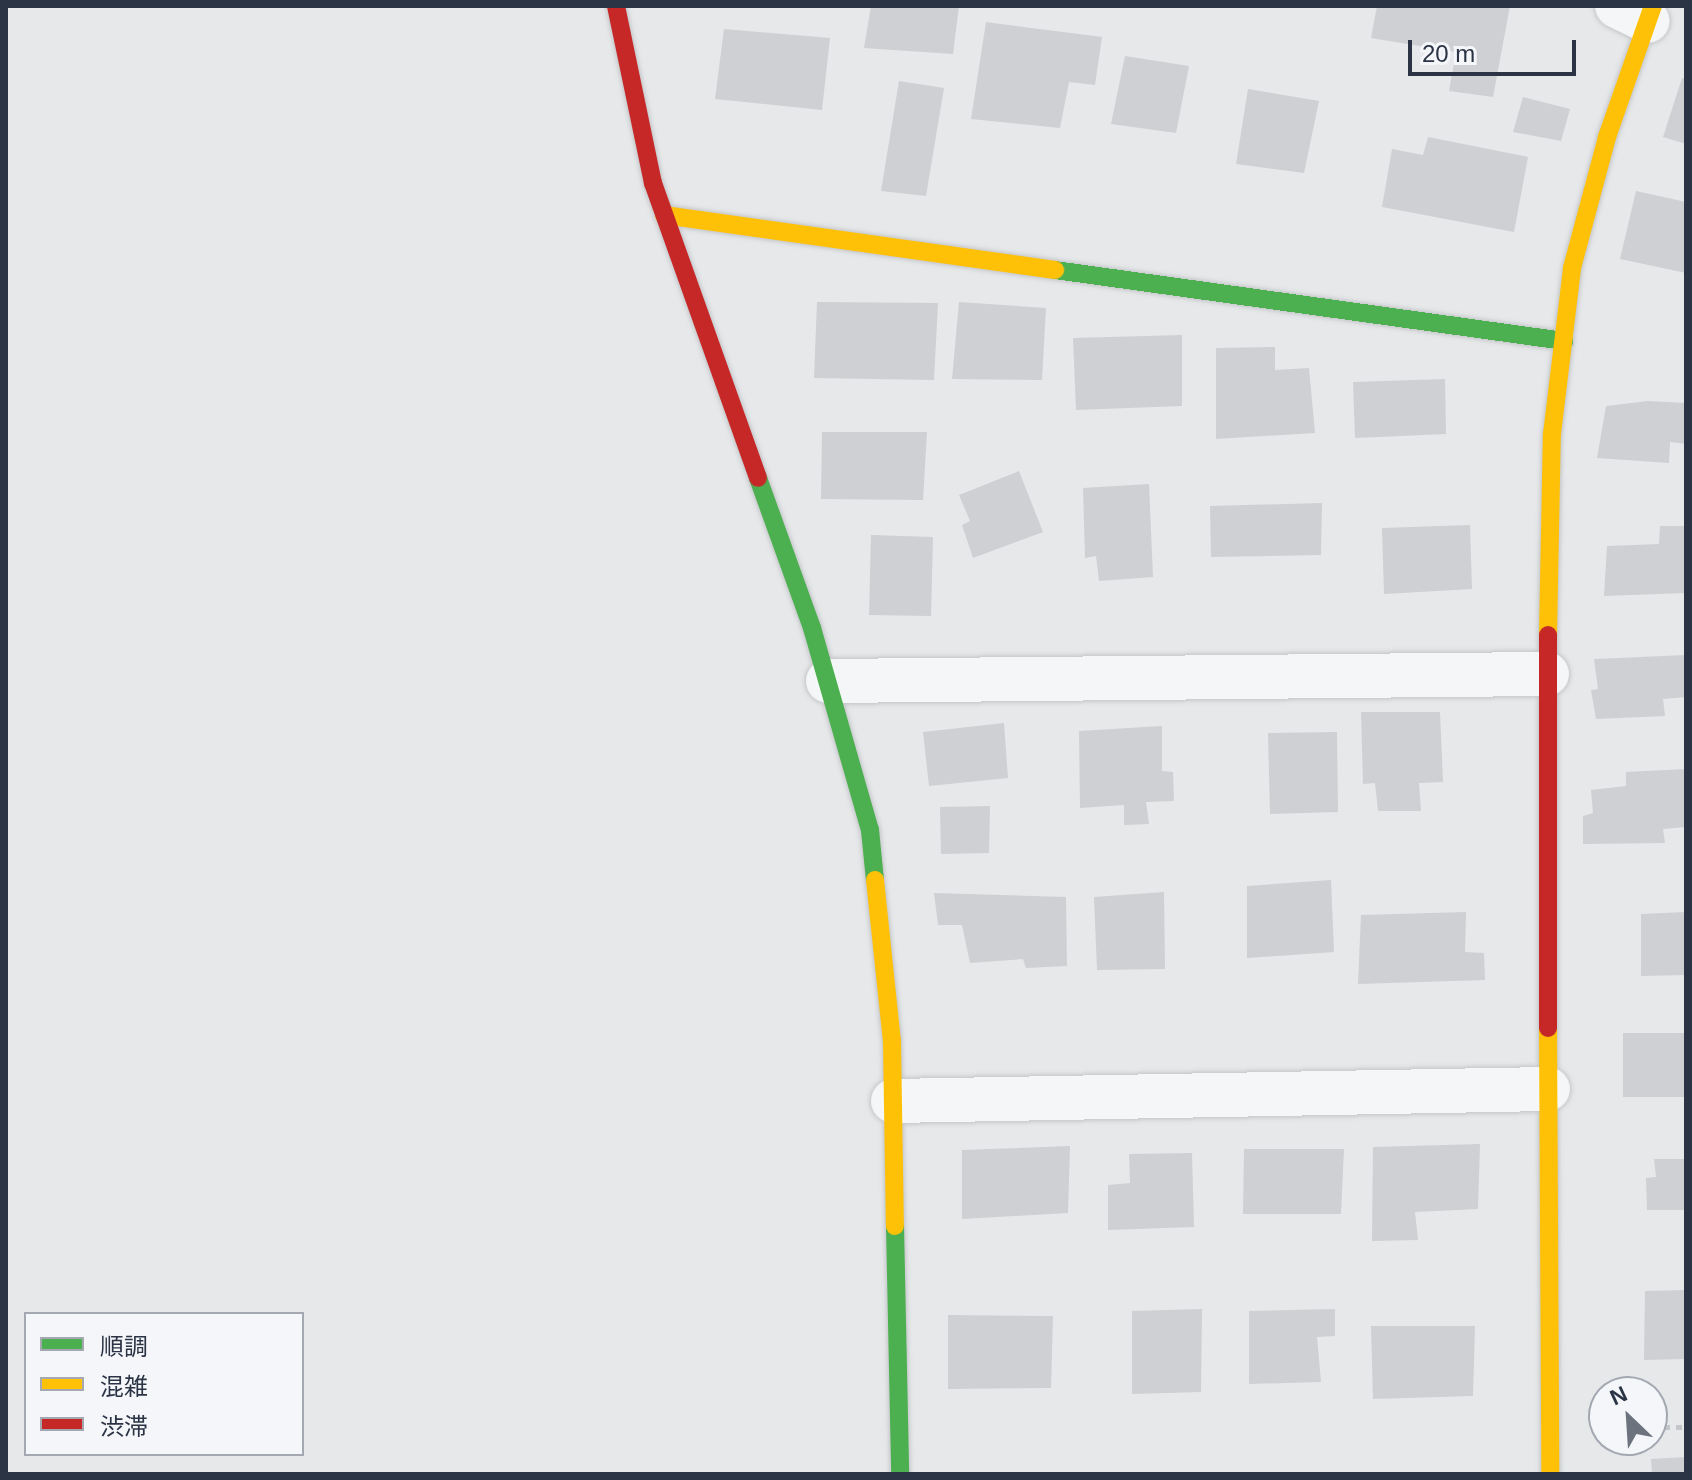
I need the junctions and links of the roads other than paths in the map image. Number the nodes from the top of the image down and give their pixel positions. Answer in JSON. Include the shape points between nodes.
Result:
{"nodes":[{"id":1,"x":616,"y":6,"type":"edge"},
{"id":2,"x":1639,"y":11,"type":"edge"},
{"id":3,"x":664,"y":215,"type":"junction"},
{"id":4,"x":1564,"y":341,"type":"junction"},
{"id":5,"x":1547,"y":674,"type":"junction"},
{"id":6,"x":828,"y":681,"type":"junction"},
{"id":7,"x":1548,"y":1089,"type":"junction"},
{"id":8,"x":893,"y":1101,"type":"junction"},
{"id":9,"x":900,"y":1474,"type":"edge"},
{"id":10,"x":1550,"y":1474,"type":"edge"}],
"edges":[{"from":1,"to":3,"type":"street","via":[[635,110]]},
{"from":2,"to":4,"type":"street","via":[[1572,268]]},
{"from":3,"to":4,"type":"street"},
{"from":3,"to":6,"type":"street"},
{"from":4,"to":5,"type":"street","via":[[1552,434]]},
{"from":5,"to":6,"type":"street"},
{"from":5,"to":7,"type":"street"},
{"from":6,"to":8,"type":"street","via":[[870,830]]},
{"from":7,"to":8,"type":"street"},
{"from":7,"to":10,"type":"street"},
{"from":8,"to":9,"type":"street"}]}
